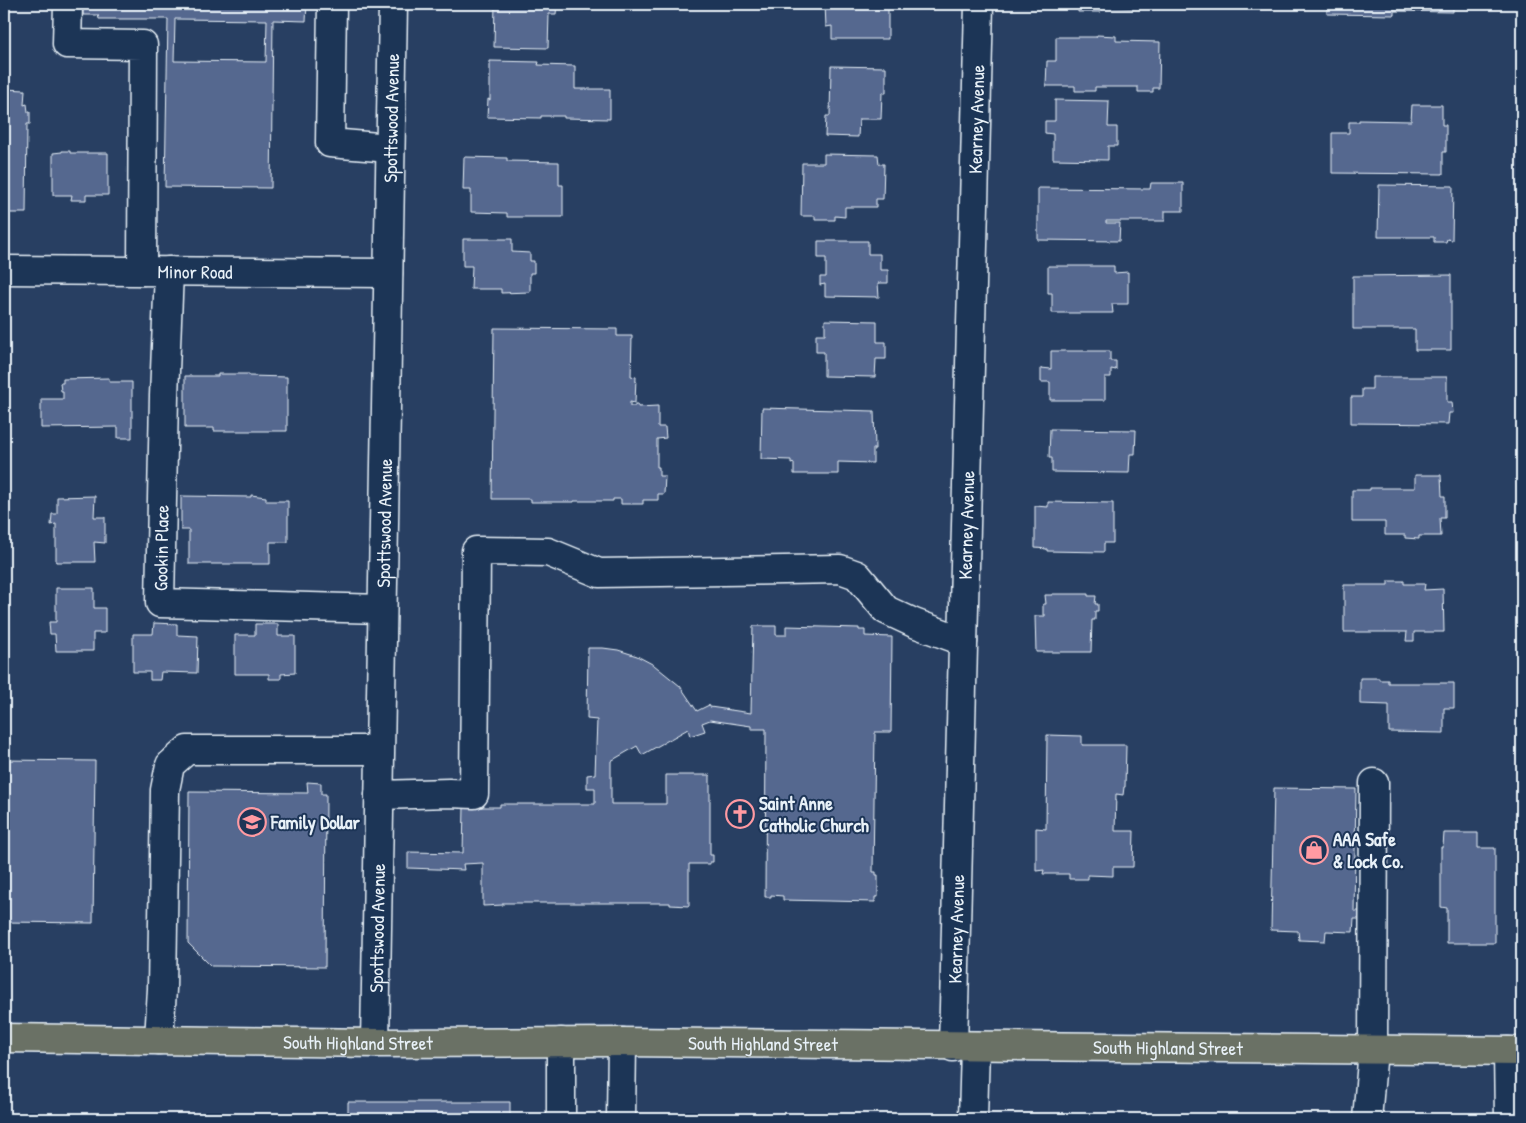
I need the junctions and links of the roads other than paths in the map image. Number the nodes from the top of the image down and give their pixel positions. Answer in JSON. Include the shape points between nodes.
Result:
{"nodes":[{"id":1,"x":68,"y":4,"type":"edge"},
{"id":2,"x":332,"y":4,"type":"edge"},
{"id":3,"x":393,"y":4,"type":"edge"},
{"id":4,"x":979,"y":4,"type":"edge"},
{"id":5,"x":390,"y":148,"type":"junction"},
{"id":6,"x":4,"y":270,"type":"edge"},
{"id":7,"x":155,"y":271,"type":"junction"},
{"id":8,"x":388,"y":273,"type":"junction"},
{"id":9,"x":382,"y":609,"type":"junction"},
{"id":10,"x":963,"y":641,"type":"junction"},
{"id":11,"x":380,"y":750,"type":"junction"},
{"id":12,"x":1374,"y":783,"type":"dead end"},
{"id":13,"x":379,"y":795,"type":"junction"},
{"id":14,"x":4,"y":1038,"type":"edge"},
{"id":15,"x":158,"y":1040,"type":"junction"},
{"id":16,"x":561,"y":1042,"type":"junction"},
{"id":17,"x":622,"y":1042,"type":"junction"},
{"id":18,"x":375,"y":1043,"type":"junction"},
{"id":19,"x":964,"y":1047,"type":"junction"},
{"id":20,"x":1373,"y":1050,"type":"junction"},
{"id":21,"x":1515,"y":1051,"type":"edge"},
{"id":22,"x":561,"y":1119,"type":"edge"},
{"id":23,"x":622,"y":1119,"type":"edge"},
{"id":24,"x":973,"y":1119,"type":"edge"},
{"id":25,"x":1367,"y":1119,"type":"edge"},
{"id":26,"x":1509,"y":1119,"type":"edge"}],
"edges":[{"from":1,"to":7,"type":"street","via":[[67,44],[143,45]]},
{"from":2,"to":5,"type":"street","via":[[330,144]]},
{"from":3,"to":5,"type":"street","name":"Spottswood Avenue"},
{"from":4,"to":10,"type":"street","name":"Kearney Avenue"},
{"from":5,"to":8,"type":"street","name":"Spottswood Avenue"},
{"from":6,"to":7,"type":"street","name":"Minor Road"},
{"from":7,"to":8,"type":"street","name":"Minor Road"},
{"from":7,"to":9,"type":"street","name":"Gookin Place","via":[[164,406],[160,604]]},
{"from":8,"to":9,"type":"street","name":"Spottswood Avenue"},
{"from":9,"to":11,"type":"street","name":"Spottswood Avenue"},
{"from":10,"to":13,"type":"street","via":[[886,610],[856,576],[840,569],[599,573],[548,552],[476,551],[474,794]]},
{"from":10,"to":19,"type":"street","name":"Kearney Avenue"},
{"from":11,"to":13,"type":"street","name":"Spottswood Avenue"},
{"from":11,"to":15,"type":"street","via":[[187,750],[170,766],[165,790],[162,989]]},
{"from":12,"to":20,"type":"street"},
{"from":13,"to":18,"type":"street","name":"Spottswood Avenue"},
{"from":14,"to":15,"type":"main road","name":"South Highland Street"},
{"from":15,"to":18,"type":"main road","name":"South Highland Street"},
{"from":16,"to":17,"type":"main road","name":"South Highland Street"},
{"from":16,"to":18,"type":"main road","name":"South Highland Street"},
{"from":16,"to":22,"type":"street"},
{"from":17,"to":19,"type":"main road","name":"South Highland Street"},
{"from":17,"to":23,"type":"street"},
{"from":19,"to":20,"type":"main road","name":"South Highland Street"},
{"from":19,"to":24,"type":"street","name":"Kearney Avenue"},
{"from":20,"to":21,"type":"main road","name":"South Highland Street"},
{"from":20,"to":25,"type":"street"},
{"from":21,"to":26,"type":"street"}]}
